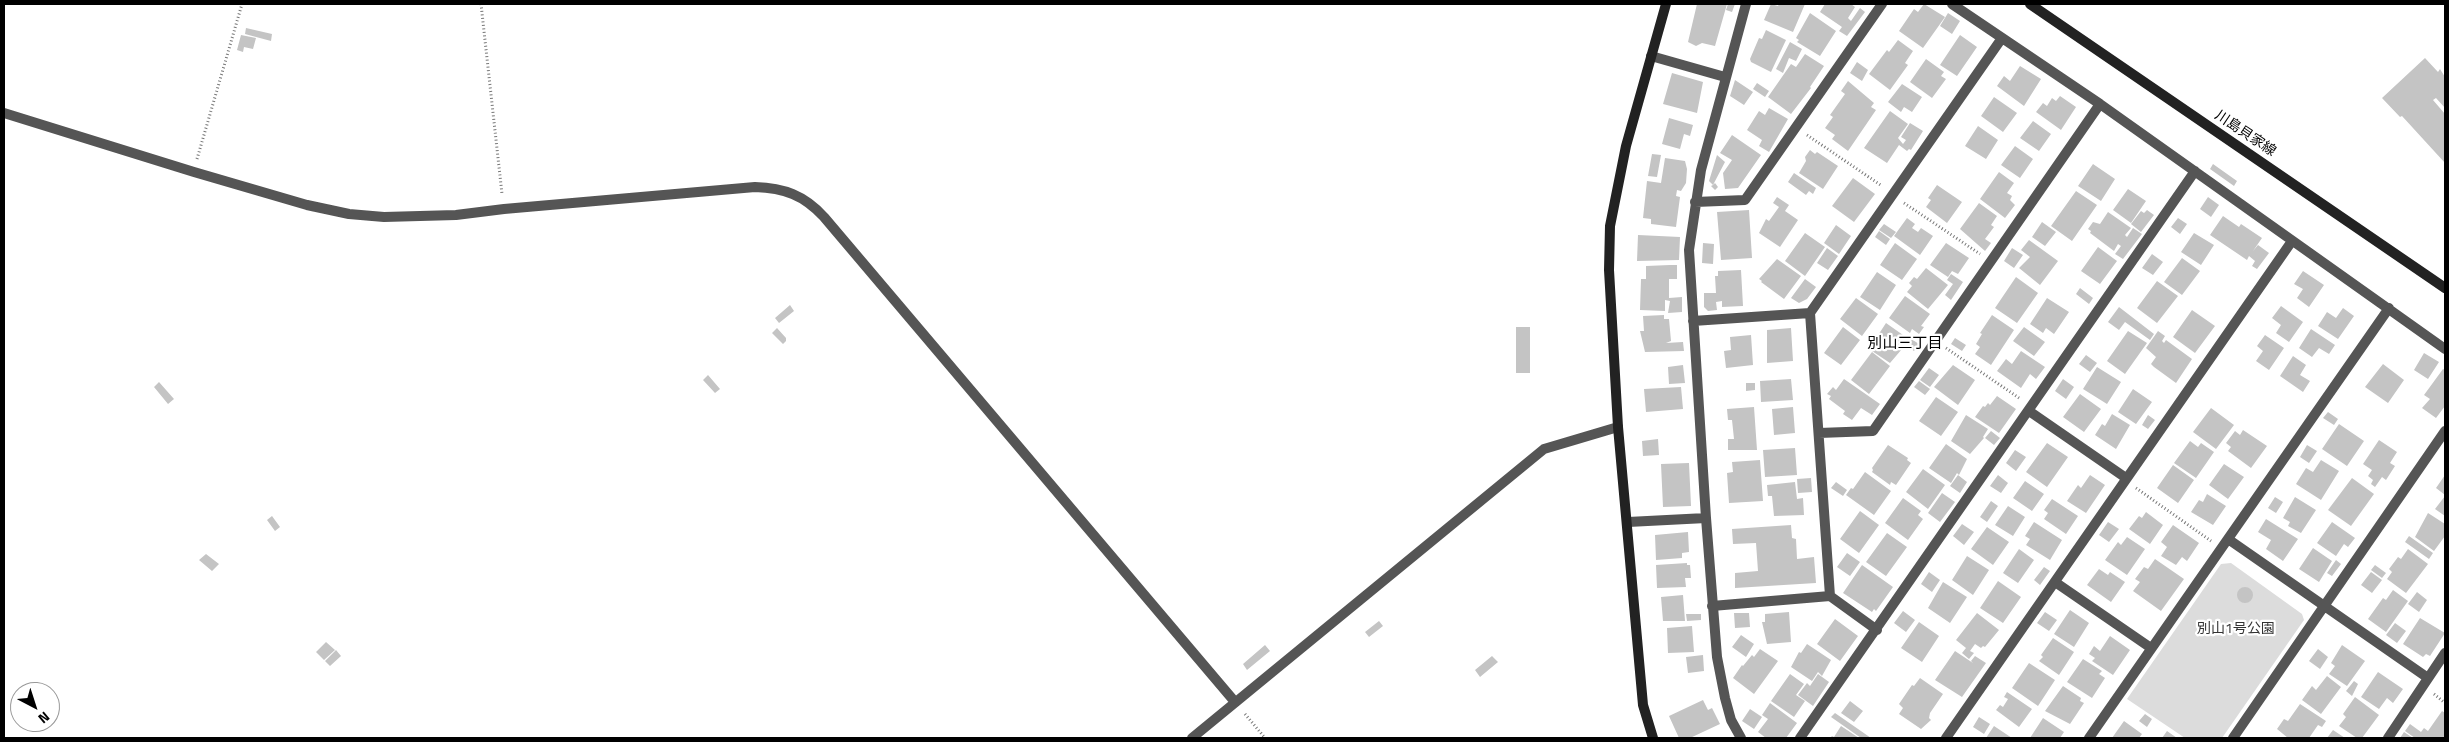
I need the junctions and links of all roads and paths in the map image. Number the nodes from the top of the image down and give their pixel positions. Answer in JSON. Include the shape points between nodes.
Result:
{"nodes":[{"id":1,"x":242,"y":4,"type":"edge"},
{"id":2,"x":481,"y":4,"type":"edge"},
{"id":3,"x":1666,"y":4,"type":"edge"},
{"id":4,"x":1746,"y":4,"type":"edge"},
{"id":5,"x":1882,"y":4,"type":"edge"},
{"id":6,"x":1952,"y":4,"type":"edge"},
{"id":7,"x":2030,"y":4,"type":"edge"},
{"id":8,"x":2002,"y":38,"type":"junction"},
{"id":9,"x":1651,"y":56,"type":"junction"},
{"id":10,"x":1724,"y":77,"type":"junction"},
{"id":11,"x":2100,"y":104,"type":"junction"},
{"id":12,"x":4,"y":113,"type":"edge"},
{"id":13,"x":1796,"y":128,"type":"junction"},
{"id":14,"x":2196,"y":171,"type":"junction"},
{"id":15,"x":194,"y":172,"type":"junction"},
{"id":16,"x":1893,"y":194,"type":"junction"},
{"id":17,"x":1695,"y":202,"type":"junction"},
{"id":18,"x":504,"y":209,"type":"junction"},
{"id":19,"x":2292,"y":241,"type":"junction"},
{"id":20,"x":1991,"y":261,"type":"junction"},
{"id":21,"x":2445,"y":288,"type":"edge"},
{"id":22,"x":2389,"y":308,"type":"junction"},
{"id":23,"x":1810,"y":313,"type":"junction"},
{"id":24,"x":1693,"y":321,"type":"junction"},
{"id":25,"x":1935,"y":341,"type":"junction"},
{"id":26,"x":2445,"y":349,"type":"edge"},
{"id":27,"x":2030,"y":409,"type":"junction"},
{"id":28,"x":1618,"y":427,"type":"junction"},
{"id":29,"x":2445,"y":431,"type":"edge"},
{"id":30,"x":1819,"y":433,"type":"junction"},
{"id":31,"x":2125,"y":479,"type":"junction"},
{"id":32,"x":1706,"y":518,"type":"junction"},
{"id":33,"x":1628,"y":522,"type":"junction"},
{"id":34,"x":2228,"y":538,"type":"junction"},
{"id":35,"x":2222,"y":548,"type":"junction"},
{"id":36,"x":2055,"y":582,"type":"junction"},
{"id":37,"x":1830,"y":596,"type":"junction"},
{"id":38,"x":1712,"y":606,"type":"junction"},
{"id":39,"x":2325,"y":606,"type":"junction"},
{"id":40,"x":1877,"y":630,"type":"junction"},
{"id":41,"x":2151,"y":648,"type":"junction"},
{"id":42,"x":2445,"y":653,"type":"edge"},
{"id":43,"x":2428,"y":678,"type":"junction"},
{"id":44,"x":1235,"y":702,"type":"junction"},
{"id":45,"x":1192,"y":738,"type":"edge"},
{"id":46,"x":1265,"y":738,"type":"edge"},
{"id":47,"x":1653,"y":738,"type":"edge"},
{"id":48,"x":1741,"y":738,"type":"edge"},
{"id":49,"x":1800,"y":738,"type":"edge"},
{"id":50,"x":1946,"y":738,"type":"edge"},
{"id":51,"x":2089,"y":738,"type":"edge"},
{"id":52,"x":2233,"y":738,"type":"edge"},
{"id":53,"x":2388,"y":738,"type":"edge"}],
"edges":[{"from":1,"to":15,"type":"path"},
{"from":2,"to":18,"type":"path"},
{"from":3,"to":9,"type":"street"},
{"from":4,"to":10,"type":"street"},
{"from":5,"to":13,"type":"street"},
{"from":6,"to":8,"type":"street"},
{"from":7,"to":21,"type":"street","name":"川島貝家線"},
{"from":8,"to":11,"type":"street"},
{"from":8,"to":16,"type":"street"},
{"from":9,"to":10,"type":"street"},
{"from":9,"to":28,"type":"street","via":[[1626,146],[1610,226],[1609,270]]},
{"from":10,"to":17,"type":"street"},
{"from":11,"to":14,"type":"street"},
{"from":11,"to":20,"type":"street"},
{"from":12,"to":15,"type":"street"},
{"from":13,"to":16,"type":"path"},
{"from":13,"to":17,"type":"street","via":[[1745,200]]},
{"from":14,"to":19,"type":"street"},
{"from":14,"to":27,"type":"street"},
{"from":15,"to":18,"type":"street","via":[[349,214],[410,217]]},
{"from":16,"to":20,"type":"path"},
{"from":16,"to":23,"type":"street"},
{"from":17,"to":24,"type":"street","via":[[1689,250]]},
{"from":18,"to":44,"type":"street","via":[[755,187],[780,189],[814,206]]},
{"from":19,"to":22,"type":"street"},
{"from":19,"to":31,"type":"street"},
{"from":20,"to":25,"type":"street"},
{"from":22,"to":26,"type":"street"},
{"from":22,"to":34,"type":"street"},
{"from":23,"to":24,"type":"street"},
{"from":23,"to":30,"type":"street"},
{"from":24,"to":32,"type":"street"},
{"from":25,"to":27,"type":"path"},
{"from":25,"to":30,"type":"street","via":[[1873,431]]},
{"from":27,"to":31,"type":"street"},
{"from":27,"to":40,"type":"street"},
{"from":28,"to":33,"type":"street"},
{"from":28,"to":44,"type":"street","via":[[1544,449]]},
{"from":29,"to":39,"type":"street"},
{"from":30,"to":37,"type":"street"},
{"from":31,"to":35,"type":"path"},
{"from":31,"to":36,"type":"street"},
{"from":32,"to":33,"type":"street"},
{"from":32,"to":38,"type":"street"},
{"from":33,"to":47,"type":"street","via":[[1643,705]]},
{"from":34,"to":35,"type":"street"},
{"from":34,"to":39,"type":"street"},
{"from":35,"to":41,"type":"street"},
{"from":36,"to":41,"type":"street"},
{"from":36,"to":50,"type":"street"},
{"from":37,"to":38,"type":"street"},
{"from":37,"to":40,"type":"street"},
{"from":38,"to":48,"type":"street","via":[[1724,698]]},
{"from":39,"to":43,"type":"street"},
{"from":39,"to":52,"type":"street"},
{"from":40,"to":49,"type":"street"},
{"from":41,"to":51,"type":"street"},
{"from":42,"to":43,"type":"street"},
{"from":43,"to":53,"type":"street"},
{"from":44,"to":45,"type":"street"},
{"from":44,"to":46,"type":"path"}]}
